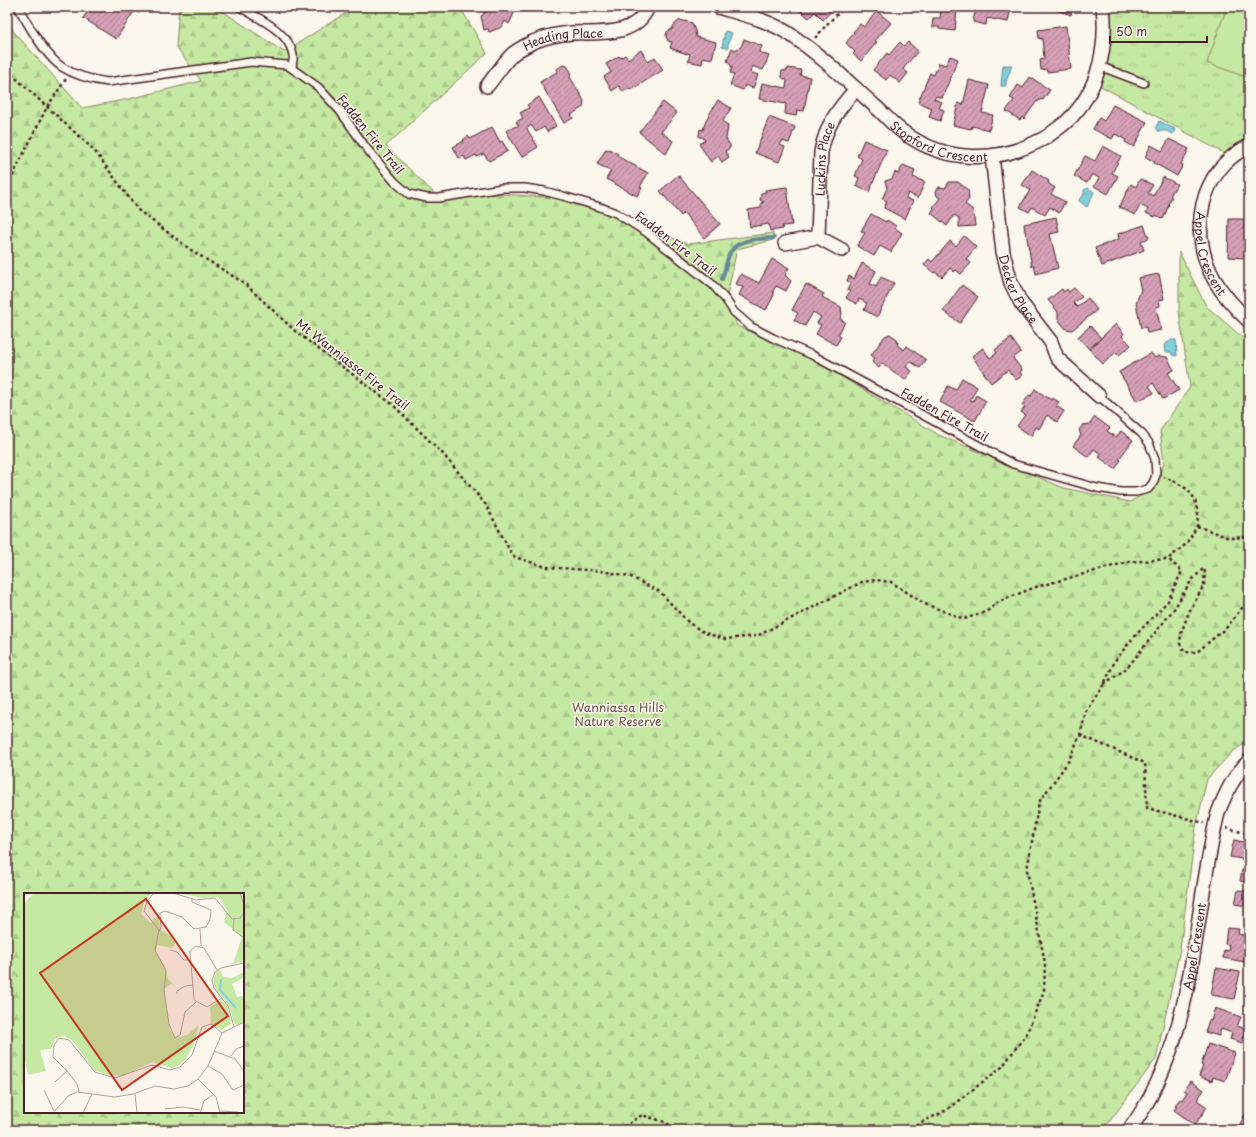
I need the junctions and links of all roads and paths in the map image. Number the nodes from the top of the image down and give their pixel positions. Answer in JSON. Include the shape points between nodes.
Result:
{"nodes":[{"id":1,"x":18,"y":7,"type":"edge"},
{"id":2,"x":240,"y":7,"type":"edge"},
{"id":3,"x":648,"y":7,"type":"edge"},
{"id":4,"x":718,"y":7,"type":"edge"},
{"id":5,"x":845,"y":7,"type":"edge"},
{"id":6,"x":1103,"y":7,"type":"edge"},
{"id":7,"x":810,"y":49,"type":"junction"},
{"id":8,"x":1099,"y":66,"type":"junction"},
{"id":9,"x":292,"y":68,"type":"junction"},
{"id":10,"x":7,"y":70,"type":"edge"},
{"id":11,"x":70,"y":71,"type":"junction"},
{"id":12,"x":1144,"y":83,"type":"dead end"},
{"id":13,"x":487,"y":86,"type":"dead end"},
{"id":14,"x":856,"y":89,"type":"junction"},
{"id":15,"x":47,"y":107,"type":"junction"},
{"id":16,"x":1249,"y":146,"type":"edge"},
{"id":17,"x":992,"y":156,"type":"junction"},
{"id":18,"x":7,"y":187,"type":"edge"},
{"id":19,"x":818,"y":238,"type":"junction"},
{"id":20,"x":785,"y":243,"type":"dead end"},
{"id":21,"x":842,"y":250,"type":"dead end"},
{"id":22,"x":1249,"y":321,"type":"edge"},
{"id":23,"x":1099,"y":396,"type":"joint"},
{"id":24,"x":1156,"y":475,"type":"junction"},
{"id":25,"x":1197,"y":526,"type":"junction"},
{"id":26,"x":1249,"y":537,"type":"edge"},
{"id":27,"x":1168,"y":559,"type":"junction"},
{"id":28,"x":1249,"y":599,"type":"edge"},
{"id":29,"x":1104,"y":684,"type":"junction"},
{"id":30,"x":1080,"y":735,"type":"junction"},
{"id":31,"x":1249,"y":761,"type":"edge"},
{"id":32,"x":1215,"y":825,"type":"junction"},
{"id":33,"x":1249,"y":834,"type":"edge"},
{"id":34,"x":619,"y":1130,"type":"edge"},
{"id":35,"x":679,"y":1130,"type":"edge"},
{"id":36,"x":912,"y":1130,"type":"edge"},
{"id":37,"x":1129,"y":1130,"type":"edge"}],
"edges":[{"from":1,"to":11,"type":"lane","name":"Fadden Fire Trail","via":[[46,50],[60,66]]},
{"from":2,"to":9,"type":"lane","via":[[282,35],[289,44],[293,56]]},
{"from":3,"to":13,"type":"street","name":"Heading Place","via":[[635,23],[613,32],[570,33],[534,42],[514,53]]},
{"from":4,"to":7,"type":"street","name":"Stopford Crescent","via":[[766,22],[790,34]]},
{"from":5,"to":7,"type":"path","via":[[813,40]]},
{"from":6,"to":8,"type":"street","name":"Stopford Crescent","via":[[1105,31]]},
{"from":7,"to":14,"type":"street","name":"Stopford Crescent"},
{"from":8,"to":12,"type":"lane"},
{"from":8,"to":17,"type":"street","name":"Stopford Crescent","via":[[1082,104],[1064,123],[1044,139],[1019,150]]},
{"from":9,"to":11,"type":"lane","name":"Fadden Fire Trail","via":[[251,62],[108,82],[93,80]]},
{"from":9,"to":24,"type":"lane","name":"Fadden Fire Trail","via":[[318,87],[395,182],[410,194],[439,198],[502,188],[525,188],[600,207],[621,216],[646,232],[712,284],[734,312],[750,326],[812,355],[1013,464],[1096,488],[1122,492],[1136,492],[1148,488]]},
{"from":10,"to":15,"type":"path","name":"Mt Wanniassa Fire Trail"},
{"from":11,"to":15,"type":"path"},
{"from":14,"to":17,"type":"street","name":"Stopford Crescent","via":[[903,132],[924,144],[946,153],[970,157]]},
{"from":14,"to":19,"type":"street","name":"Luckins Place","via":[[832,119],[823,140]]},
{"from":15,"to":18,"type":"path"},
{"from":15,"to":27,"type":"path","name":"Mt Wanniassa Fire Trail","via":[[94,150],[138,210],[191,250],[244,283],[295,331],[392,404],[442,454],[486,504],[514,557],[546,567],[629,576],[660,592],[689,623],[705,634],[726,639],[757,636],[862,582],[891,582],[925,604],[964,619],[986,612],[1000,601],[1036,587],[1128,562]]},
{"from":16,"to":22,"type":"street","name":"Appel Crescent","via":[[1227,161],[1213,178],[1204,198],[1200,220],[1201,243],[1213,278],[1235,309]]},
{"from":17,"to":23,"type":"street","name":"Decker Place","via":[[1003,252],[1011,283],[1021,303],[1051,342],[1057,358]]},
{"from":19,"to":20,"type":"street"},
{"from":19,"to":21,"type":"street"},
{"from":23,"to":24,"type":"lane","via":[[1149,443],[1155,459]]},
{"from":24,"to":25,"type":"path","via":[[1187,489],[1195,499]]},
{"from":25,"to":26,"type":"path","via":[[1229,538]]},
{"from":25,"to":27,"type":"path","via":[[1185,545]]},
{"from":27,"to":29,"type":"path","via":[[1182,571],[1168,600],[1116,660]]},
{"from":28,"to":29,"type":"path","via":[[1227,627],[1197,652],[1185,652],[1180,644],[1181,633],[1204,585],[1205,569],[1202,570],[1191,581],[1174,609],[1127,668]]},
{"from":29,"to":30,"type":"path","via":[[1086,711]]},
{"from":30,"to":32,"type":"path","via":[[1145,763],[1147,808]]},
{"from":30,"to":36,"type":"path","via":[[1068,762],[1039,802],[1036,818],[1027,870],[1045,963],[1044,991],[1027,1033],[1002,1067],[945,1111]]},
{"from":31,"to":32,"type":"street","name":"Appel Crescent","via":[[1227,789]]},
{"from":32,"to":33,"type":"path"},
{"from":32,"to":37,"type":"street","name":"Appel Crescent","via":[[1184,1004],[1172,1047],[1155,1087]]},
{"from":34,"to":35,"type":"path","via":[[642,1116]]}]}
